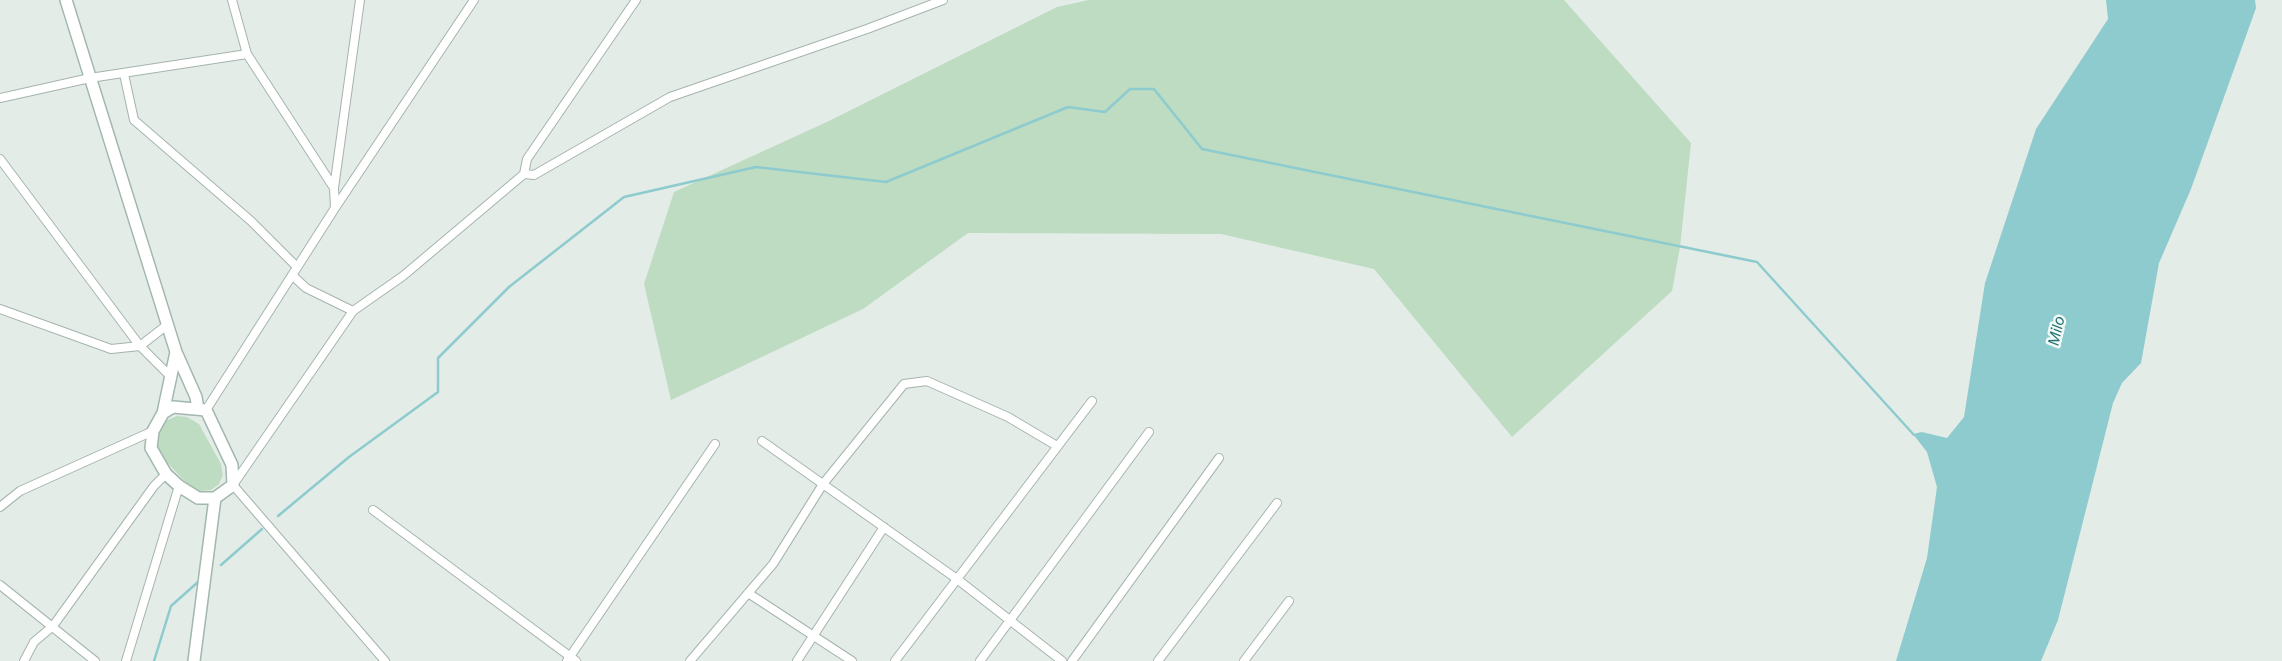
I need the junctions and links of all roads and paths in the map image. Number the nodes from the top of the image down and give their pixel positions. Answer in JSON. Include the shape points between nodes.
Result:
{"nodes":[{"id":1,"x":66,"y":0,"type":"edge"},
{"id":2,"x":232,"y":0,"type":"edge"},
{"id":3,"x":360,"y":0,"type":"edge"},
{"id":4,"x":474,"y":0,"type":"edge"},
{"id":5,"x":636,"y":0,"type":"edge"},
{"id":6,"x":943,"y":0,"type":"edge"},
{"id":7,"x":247,"y":54,"type":"junction"},
{"id":8,"x":124,"y":74,"type":"junction"},
{"id":9,"x":90,"y":78,"type":"junction"},
{"id":10,"x":0,"y":98,"type":"edge"},
{"id":11,"x":0,"y":160,"type":"edge"},
{"id":12,"x":524,"y":174,"type":"junction"},
{"id":13,"x":334,"y":188,"type":"junction"},
{"id":14,"x":335,"y":208,"type":"junction"},
{"id":15,"x":297,"y":267,"type":"junction"},
{"id":16,"x":292,"y":275,"type":"junction"},
{"id":17,"x":0,"y":309,"type":"edge"},
{"id":18,"x":354,"y":310,"type":"junction"},
{"id":19,"x":167,"y":325,"type":"junction"},
{"id":20,"x":140,"y":346,"type":"junction"},
{"id":21,"x":176,"y":352,"type":"junction"},
{"id":22,"x":172,"y":378,"type":"junction"},
{"id":23,"x":1092,"y":401,"type":"dead end"},
{"id":24,"x":202,"y":410,"type":"junction"},
{"id":25,"x":163,"y":413,"type":"junction"},
{"id":26,"x":153,"y":431,"type":"junction"},
{"id":27,"x":1149,"y":432,"type":"dead end"},
{"id":28,"x":762,"y":441,"type":"dead end"},
{"id":29,"x":715,"y":444,"type":"dead end"},
{"id":30,"x":1057,"y":446,"type":"junction"},
{"id":31,"x":1219,"y":458,"type":"dead end"},
{"id":32,"x":166,"y":474,"type":"junction"},
{"id":33,"x":823,"y":484,"type":"junction"},
{"id":34,"x":232,"y":485,"type":"junction"},
{"id":35,"x":180,"y":486,"type":"junction"},
{"id":36,"x":215,"y":498,"type":"junction"},
{"id":37,"x":1277,"y":503,"type":"dead end"},
{"id":38,"x":0,"y":507,"type":"edge"},
{"id":39,"x":373,"y":510,"type":"dead end"},
{"id":40,"x":884,"y":528,"type":"junction"},
{"id":41,"x":957,"y":579,"type":"junction"},
{"id":42,"x":0,"y":585,"type":"edge"},
{"id":43,"x":748,"y":593,"type":"junction"},
{"id":44,"x":1289,"y":601,"type":"dead end"},
{"id":45,"x":1009,"y":621,"type":"junction"},
{"id":46,"x":53,"y":626,"type":"junction"},
{"id":47,"x":813,"y":635,"type":"junction"},
{"id":48,"x":571,"y":659,"type":"edge"},
{"id":49,"x":24,"y":661,"type":"edge"},
{"id":50,"x":96,"y":661,"type":"edge"},
{"id":51,"x":126,"y":661,"type":"edge"},
{"id":52,"x":194,"y":661,"type":"edge"},
{"id":53,"x":385,"y":661,"type":"edge"},
{"id":54,"x":690,"y":661,"type":"edge"},
{"id":55,"x":797,"y":661,"type":"edge"},
{"id":56,"x":852,"y":661,"type":"edge"},
{"id":57,"x":895,"y":661,"type":"edge"},
{"id":58,"x":980,"y":661,"type":"edge"},
{"id":59,"x":1062,"y":661,"type":"edge"},
{"id":60,"x":1072,"y":661,"type":"edge"},
{"id":61,"x":1158,"y":661,"type":"edge"},
{"id":62,"x":1244,"y":661,"type":"edge"}],
"edges":[{"from":1,"to":9,"type":"street"},
{"from":2,"to":7,"type":"street"},
{"from":3,"to":13,"type":"street"},
{"from":4,"to":14,"type":"street"},
{"from":5,"to":12,"type":"street","via":[[527,159]]},
{"from":6,"to":12,"type":"street","via":[[670,97],[534,174]]},
{"from":7,"to":8,"type":"street"},
{"from":7,"to":13,"type":"street"},
{"from":8,"to":9,"type":"street"},
{"from":8,"to":15,"type":"street","via":[[134,120],[251,221]]},
{"from":9,"to":10,"type":"street"},
{"from":9,"to":19,"type":"street"},
{"from":11,"to":20,"type":"street"},
{"from":12,"to":18,"type":"street","via":[[403,276]]},
{"from":13,"to":14,"type":"street"},
{"from":14,"to":15,"type":"street"},
{"from":15,"to":16,"type":"street"},
{"from":16,"to":18,"type":"street","via":[[306,288]]},
{"from":16,"to":24,"type":"street"},
{"from":17,"to":20,"type":"street","via":[[111,349]]},
{"from":18,"to":34,"type":"street"},
{"from":19,"to":20,"type":"street"},
{"from":19,"to":21,"type":"street"},
{"from":20,"to":22,"type":"street"},
{"from":21,"to":22,"type":"street"},
{"from":21,"to":24,"type":"street"},
{"from":22,"to":25,"type":"street"},
{"from":23,"to":30,"type":"street"},
{"from":24,"to":25,"type":"street","via":[[173,407]]},
{"from":24,"to":34,"type":"street","via":[[232,465]]},
{"from":25,"to":26,"type":"street"},
{"from":26,"to":32,"type":"street","via":[[151,448]]},
{"from":26,"to":38,"type":"street","via":[[20,491]]},
{"from":27,"to":45,"type":"street"},
{"from":28,"to":33,"type":"street"},
{"from":29,"to":48,"type":"street"},
{"from":30,"to":33,"type":"street","via":[[1008,417],[927,381],[904,384]]},
{"from":30,"to":41,"type":"street"},
{"from":31,"to":60,"type":"street"},
{"from":32,"to":35,"type":"street"},
{"from":32,"to":46,"type":"street"},
{"from":33,"to":40,"type":"street"},
{"from":33,"to":43,"type":"street","via":[[773,564]]},
{"from":34,"to":36,"type":"street"},
{"from":34,"to":53,"type":"street"},
{"from":35,"to":36,"type":"street","via":[[198,498]]},
{"from":35,"to":51,"type":"street"},
{"from":36,"to":52,"type":"street"},
{"from":37,"to":61,"type":"street"},
{"from":39,"to":48,"type":"street"},
{"from":40,"to":41,"type":"street"},
{"from":40,"to":47,"type":"street"},
{"from":41,"to":45,"type":"street"},
{"from":41,"to":57,"type":"street"},
{"from":42,"to":46,"type":"street"},
{"from":43,"to":47,"type":"street"},
{"from":43,"to":54,"type":"street"},
{"from":44,"to":62,"type":"street"},
{"from":45,"to":58,"type":"street"},
{"from":45,"to":59,"type":"street"},
{"from":46,"to":49,"type":"street","via":[[34,642]]},
{"from":46,"to":50,"type":"street"},
{"from":47,"to":55,"type":"street"},
{"from":47,"to":56,"type":"street"}]}
